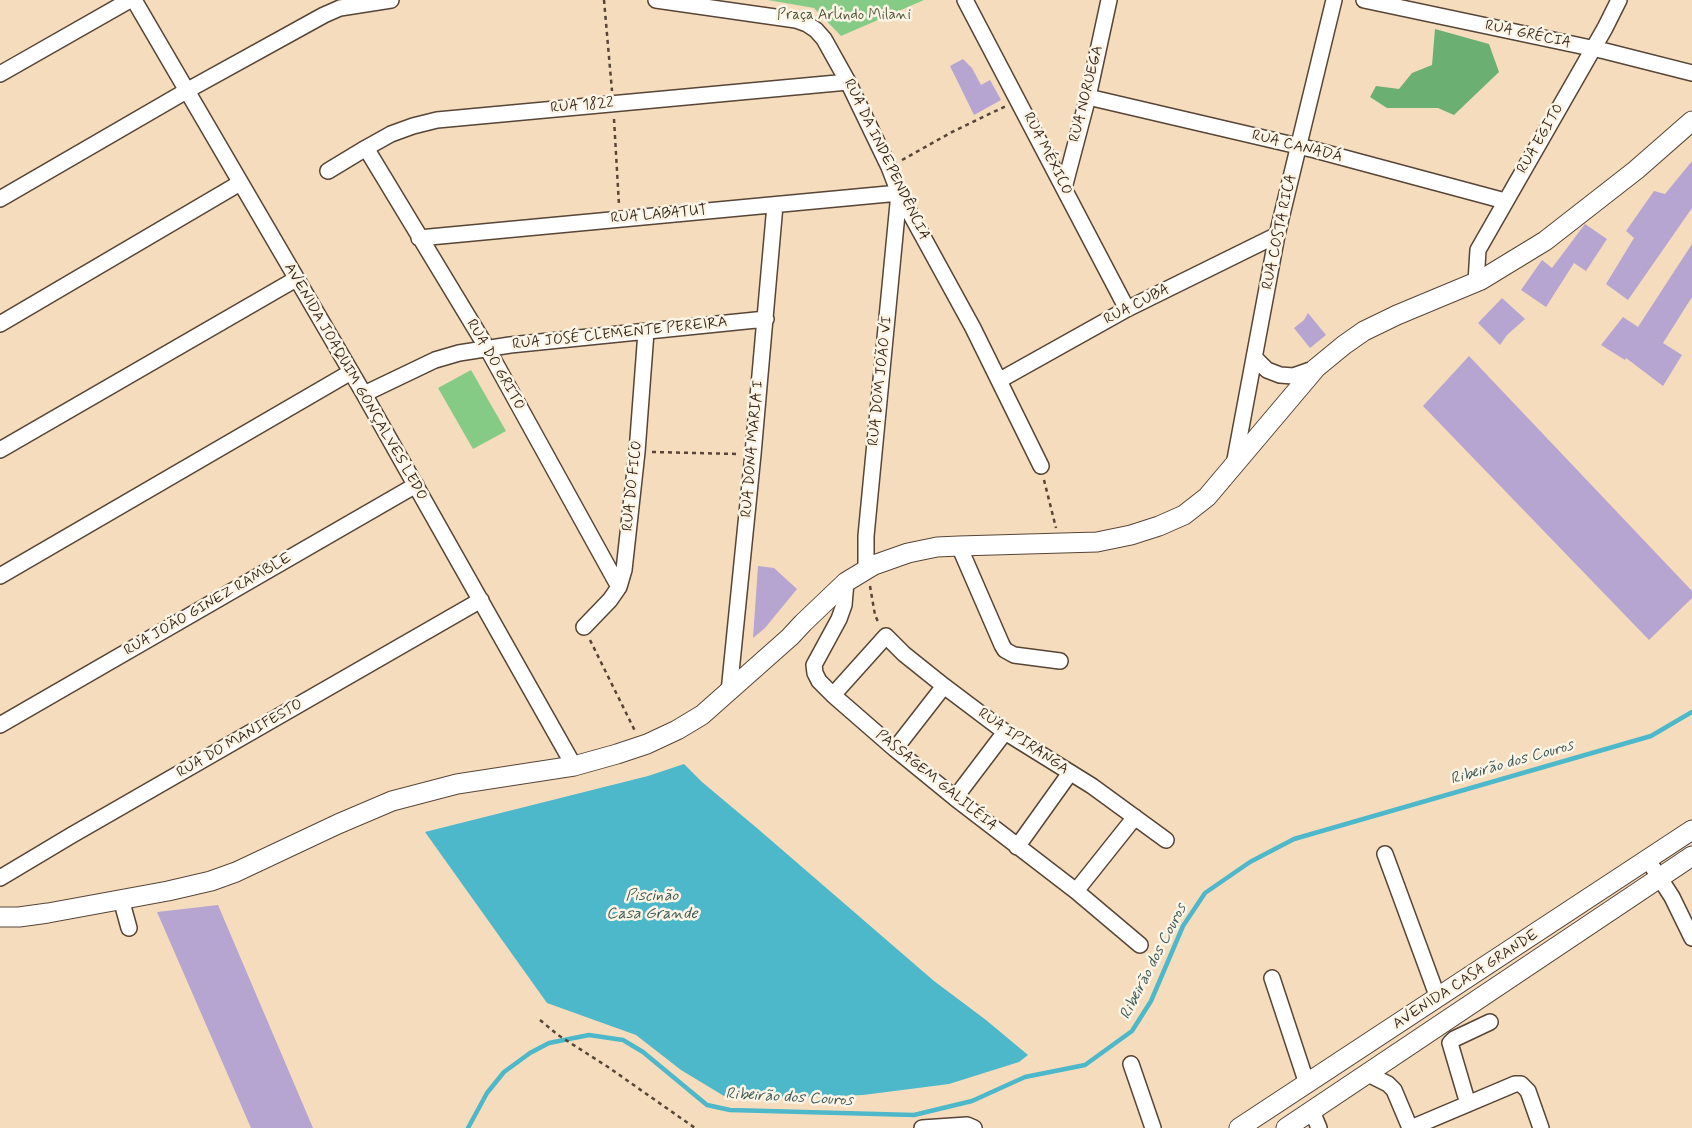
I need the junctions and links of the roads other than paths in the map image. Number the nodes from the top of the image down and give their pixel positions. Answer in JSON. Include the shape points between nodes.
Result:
{"nodes":[{"id":1,"x":132,"y":0,"type":"edge"},
{"id":2,"x":391,"y":0,"type":"edge"},
{"id":3,"x":656,"y":0,"type":"edge"},
{"id":4,"x":965,"y":0,"type":"edge"},
{"id":5,"x":1109,"y":0,"type":"edge"},
{"id":6,"x":1334,"y":0,"type":"edge"},
{"id":7,"x":1364,"y":0,"type":"edge"},
{"id":8,"x":1619,"y":0,"type":"edge"},
{"id":9,"x":341,"y":4,"type":"edge"},
{"id":10,"x":1593,"y":49,"type":"junction"},
{"id":11,"x":1692,"y":73,"type":"edge"},
{"id":12,"x":0,"y":74,"type":"edge"},
{"id":13,"x":848,"y":82,"type":"junction"},
{"id":14,"x":188,"y":90,"type":"junction"},
{"id":15,"x":1088,"y":97,"type":"junction"},
{"id":16,"x":1692,"y":121,"type":"edge"},
{"id":17,"x":1298,"y":146,"type":"junction"},
{"id":18,"x":366,"y":148,"type":"junction"},
{"id":19,"x":328,"y":171,"type":"dead end"},
{"id":20,"x":240,"y":183,"type":"junction"},
{"id":21,"x":1064,"y":188,"type":"junction"},
{"id":22,"x":899,"y":193,"type":"junction"},
{"id":23,"x":0,"y":198,"type":"edge"},
{"id":24,"x":1505,"y":201,"type":"junction"},
{"id":25,"x":775,"y":205,"type":"junction"},
{"id":26,"x":1277,"y":235,"type":"junction"},
{"id":27,"x":419,"y":238,"type":"junction"},
{"id":28,"x":296,"y":279,"type":"junction"},
{"id":29,"x":1476,"y":282,"type":"junction"},
{"id":30,"x":1127,"y":310,"type":"junction"},
{"id":31,"x":766,"y":318,"type":"junction"},
{"id":32,"x":0,"y":324,"type":"edge"},
{"id":33,"x":646,"y":332,"type":"junction"},
{"id":34,"x":487,"y":348,"type":"junction"},
{"id":35,"x":1255,"y":358,"type":"junction"},
{"id":36,"x":1316,"y":368,"type":"junction"},
{"id":37,"x":351,"y":372,"type":"junction"},
{"id":38,"x":1000,"y":380,"type":"junction"},
{"id":39,"x":364,"y":394,"type":"junction"},
{"id":40,"x":0,"y":450,"type":"edge"},
{"id":41,"x":1041,"y":466,"type":"road end"},
{"id":42,"x":1234,"y":466,"type":"junction"},
{"id":43,"x":416,"y":485,"type":"junction"},
{"id":44,"x":959,"y":546,"type":"junction"},
{"id":45,"x":866,"y":569,"type":"junction"},
{"id":46,"x":0,"y":576,"type":"edge"},
{"id":47,"x":846,"y":582,"type":"junction"},
{"id":48,"x":619,"y":587,"type":"junction"},
{"id":49,"x":481,"y":600,"type":"junction"},
{"id":50,"x":584,"y":627,"type":"road end"},
{"id":51,"x":1060,"y":661,"type":"dead end"},
{"id":52,"x":944,"y":686,"type":"junction"},
{"id":53,"x":729,"y":692,"type":"junction"},
{"id":54,"x":833,"y":695,"type":"junction"},
{"id":55,"x":0,"y":725,"type":"edge"},
{"id":56,"x":1005,"y":732,"type":"junction"},
{"id":57,"x":895,"y":749,"type":"junction"},
{"id":58,"x":574,"y":766,"type":"junction"},
{"id":59,"x":1070,"y":773,"type":"junction"},
{"id":60,"x":955,"y":798,"type":"junction"},
{"id":61,"x":1135,"y":817,"type":"junction"},
{"id":62,"x":1692,"y":830,"type":"edge"},
{"id":63,"x":1166,"y":840,"type":"dead end"},
{"id":64,"x":1017,"y":847,"type":"junction"},
{"id":65,"x":1385,"y":854,"type":"dead end"},
{"id":66,"x":1692,"y":856,"type":"edge"},
{"id":67,"x":1648,"y":860,"type":"junction"},
{"id":68,"x":1660,"y":877,"type":"junction"},
{"id":69,"x":0,"y":878,"type":"edge"},
{"id":70,"x":1076,"y":891,"type":"junction"},
{"id":71,"x":121,"y":900,"type":"junction"},
{"id":72,"x":0,"y":916,"type":"edge"},
{"id":73,"x":129,"y":928,"type":"dead end"},
{"id":74,"x":1692,"y":938,"type":"edge"},
{"id":75,"x":1140,"y":945,"type":"dead end"},
{"id":76,"x":1272,"y":978,"type":"dead end"},
{"id":77,"x":1438,"y":998,"type":"junction"},
{"id":78,"x":1490,"y":1022,"type":"dead end"},
{"id":79,"x":1132,"y":1064,"type":"dead end"},
{"id":80,"x":1368,"y":1074,"type":"junction"},
{"id":81,"x":1307,"y":1084,"type":"junction"},
{"id":82,"x":1468,"y":1104,"type":"junction"},
{"id":83,"x":1315,"y":1119,"type":"edge"},
{"id":84,"x":922,"y":1128,"type":"edge"},
{"id":85,"x":974,"y":1128,"type":"edge"},
{"id":86,"x":1153,"y":1128,"type":"edge"},
{"id":87,"x":1239,"y":1128,"type":"edge"},
{"id":88,"x":1286,"y":1128,"type":"edge"},
{"id":89,"x":1411,"y":1128,"type":"edge"},
{"id":90,"x":1541,"y":1128,"type":"edge"}],
"edges":[{"from":1,"to":12,"type":"street"},
{"from":1,"to":14,"type":"street","name":"AVENIDA JOAQUIM GONÇALVES LEDO"},
{"from":2,"to":9,"type":"street"},
{"from":3,"to":13,"type":"street","name":"RUA DA INDEPENDÊNCIA","via":[[807,24],[824,39]]},
{"from":4,"to":21,"type":"street","name":"RUA MÉXICO"},
{"from":5,"to":15,"type":"street","name":"RUA NORUEGA"},
{"from":6,"to":17,"type":"street","name":"RUA COSTA RICA"},
{"from":7,"to":10,"type":"street","name":"RUA GRÉCIA"},
{"from":8,"to":10,"type":"street","name":"RUA EGITO"},
{"from":9,"to":14,"type":"street"},
{"from":10,"to":11,"type":"street","name":"RUA GRÉCIA"},
{"from":10,"to":24,"type":"street","name":"RUA EGITO"},
{"from":13,"to":18,"type":"street","name":"RUA 1822","via":[[437,120],[392,134]]},
{"from":13,"to":22,"type":"street","name":"RUA DA INDEPENDÊNCIA"},
{"from":14,"to":20,"type":"street","name":"AVENIDA JOAQUIM GONÇALVES LEDO"},
{"from":14,"to":23,"type":"street"},
{"from":15,"to":17,"type":"street","name":"RUA CANADÁ"},
{"from":15,"to":21,"type":"street","name":"RUA NORUEGA"},
{"from":16,"to":29,"type":"main road","via":[[1546,241]]},
{"from":17,"to":24,"type":"street","name":"RUA CANADÁ"},
{"from":17,"to":26,"type":"street","name":"RUA COSTA RICA"},
{"from":18,"to":19,"type":"street","name":"RUA 1822"},
{"from":18,"to":27,"type":"street","name":"RUA DO GRITO"},
{"from":20,"to":28,"type":"street","name":"AVENIDA JOAQUIM GONÇALVES LEDO"},
{"from":20,"to":32,"type":"street"},
{"from":21,"to":30,"type":"street","name":"RUA MÉXICO"},
{"from":22,"to":25,"type":"street","name":"RUA LABATUT"},
{"from":22,"to":38,"type":"street","name":"RUA DA INDEPENDÊNCIA"},
{"from":22,"to":45,"type":"street","name":"RUA DOM JOÃO VI","via":[[866,536]]},
{"from":24,"to":29,"type":"street","name":"RUA EGITO","via":[[1478,250]]},
{"from":25,"to":27,"type":"street","name":"RUA LABATUT"},
{"from":25,"to":31,"type":"street","name":"RUA DONA MARIA I"},
{"from":26,"to":30,"type":"street","name":"RUA CUBA"},
{"from":26,"to":35,"type":"street","name":"RUA COSTA RICA"},
{"from":27,"to":34,"type":"street","name":"RUA DO GRITO"},
{"from":28,"to":37,"type":"street","name":"AVENIDA JOAQUIM GONÇALVES LEDO"},
{"from":28,"to":40,"type":"street"},
{"from":29,"to":36,"type":"main road","via":[[1364,331]]},
{"from":30,"to":38,"type":"street","name":"RUA CUBA"},
{"from":31,"to":33,"type":"street","name":"RUA JOSÉ CLEMENTE PEREIRA"},
{"from":31,"to":53,"type":"street","name":"RUA DONA MARIA I"},
{"from":33,"to":34,"type":"street","name":"RUA JOSÉ CLEMENTE PEREIRA"},
{"from":33,"to":48,"type":"street","name":"RUA DO FICO","via":[[637,452],[624,570]]},
{"from":34,"to":39,"type":"street","name":"RUA JOSÉ CLEMENTE PEREIRA","via":[[435,360]]},
{"from":34,"to":48,"type":"street","name":"RUA DO GRITO"},
{"from":35,"to":36,"type":"street","via":[[1267,370],[1280,375],[1293,376]]},
{"from":35,"to":42,"type":"street","name":"RUA COSTA RICA"},
{"from":36,"to":42,"type":"main road"},
{"from":37,"to":39,"type":"street","name":"AVENIDA JOAQUIM GONÇALVES LEDO"},
{"from":37,"to":46,"type":"street"},
{"from":38,"to":41,"type":"street","name":"RUA DA INDEPENDÊNCIA"},
{"from":39,"to":43,"type":"street","name":"AVENIDA JOAQUIM GONÇALVES LEDO"},
{"from":42,"to":44,"type":"main road","via":[[1207,497],[1184,515],[1131,535],[1097,542]]},
{"from":43,"to":49,"type":"street","name":"AVENIDA JOAQUIM GONÇALVES LEDO"},
{"from":43,"to":55,"type":"street","name":"RUA JOÃO GINEZ RAMBLE"},
{"from":44,"to":45,"type":"main road","via":[[908,553]]},
{"from":44,"to":51,"type":"street","via":[[1005,650],[1014,655]]},
{"from":45,"to":47,"type":"main road"},
{"from":47,"to":53,"type":"main road"},
{"from":47,"to":54,"type":"street","name":"PASSAGEM GALILÉIA","via":[[844,606],[814,665],[819,681]]},
{"from":48,"to":50,"type":"street","name":"RUA DO FICO"},
{"from":49,"to":58,"type":"street","name":"AVENIDA JOAQUIM GONÇALVES LEDO"},
{"from":49,"to":69,"type":"street","name":"RUA DO MANIFESTO"},
{"from":52,"to":54,"type":"street","name":"RUA IPIRANGA","via":[[886,636]]},
{"from":52,"to":56,"type":"street","name":"RUA IPIRANGA"},
{"from":52,"to":57,"type":"street"},
{"from":53,"to":58,"type":"main road","via":[[702,714],[662,737]]},
{"from":54,"to":57,"type":"street","name":"PASSAGEM GALILÉIA"},
{"from":56,"to":59,"type":"street","name":"RUA IPIRANGA"},
{"from":56,"to":60,"type":"street"},
{"from":57,"to":60,"type":"street","name":"PASSAGEM GALILÉIA"},
{"from":58,"to":71,"type":"main road","via":[[458,784],[392,801],[236,872],[210,881]]},
{"from":59,"to":61,"type":"street","name":"RUA IPIRANGA"},
{"from":59,"to":64,"type":"street"},
{"from":60,"to":64,"type":"street","name":"PASSAGEM GALILÉIA"},
{"from":61,"to":63,"type":"street","name":"RUA IPIRANGA"},
{"from":61,"to":70,"type":"street"},
{"from":62,"to":67,"type":"main road","name":"AVENIDA CASA GRANDE"},
{"from":64,"to":70,"type":"street","name":"PASSAGEM GALILÉIA"},
{"from":65,"to":77,"type":"street"},
{"from":66,"to":68,"type":"main road","name":"AVENIDA CASA GRANDE"},
{"from":67,"to":68,"type":"street"},
{"from":67,"to":77,"type":"main road","name":"AVENIDA CASA GRANDE"},
{"from":68,"to":74,"type":"street"},
{"from":68,"to":80,"type":"main road","name":"AVENIDA CASA GRANDE"},
{"from":70,"to":75,"type":"street","name":"PASSAGEM GALILÉIA"},
{"from":71,"to":72,"type":"main road","via":[[19,917]]},
{"from":71,"to":73,"type":"street"},
{"from":76,"to":81,"type":"street"},
{"from":77,"to":81,"type":"main road","name":"AVENIDA CASA GRANDE"},
{"from":78,"to":82,"type":"street","via":[[1450,1043]]},
{"from":79,"to":86,"type":"street"},
{"from":80,"to":83,"type":"main road","name":"AVENIDA CASA GRANDE"},
{"from":80,"to":89,"type":"street","via":[[1394,1090]]},
{"from":81,"to":87,"type":"main road","name":"AVENIDA CASA GRANDE"},
{"from":82,"to":89,"type":"street"},
{"from":82,"to":90,"type":"street","via":[[1520,1084],[1528,1091]]},
{"from":83,"to":88,"type":"main road","name":"AVENIDA CASA GRANDE"},
{"from":84,"to":85,"type":"street","via":[[967,1125]]}]}
